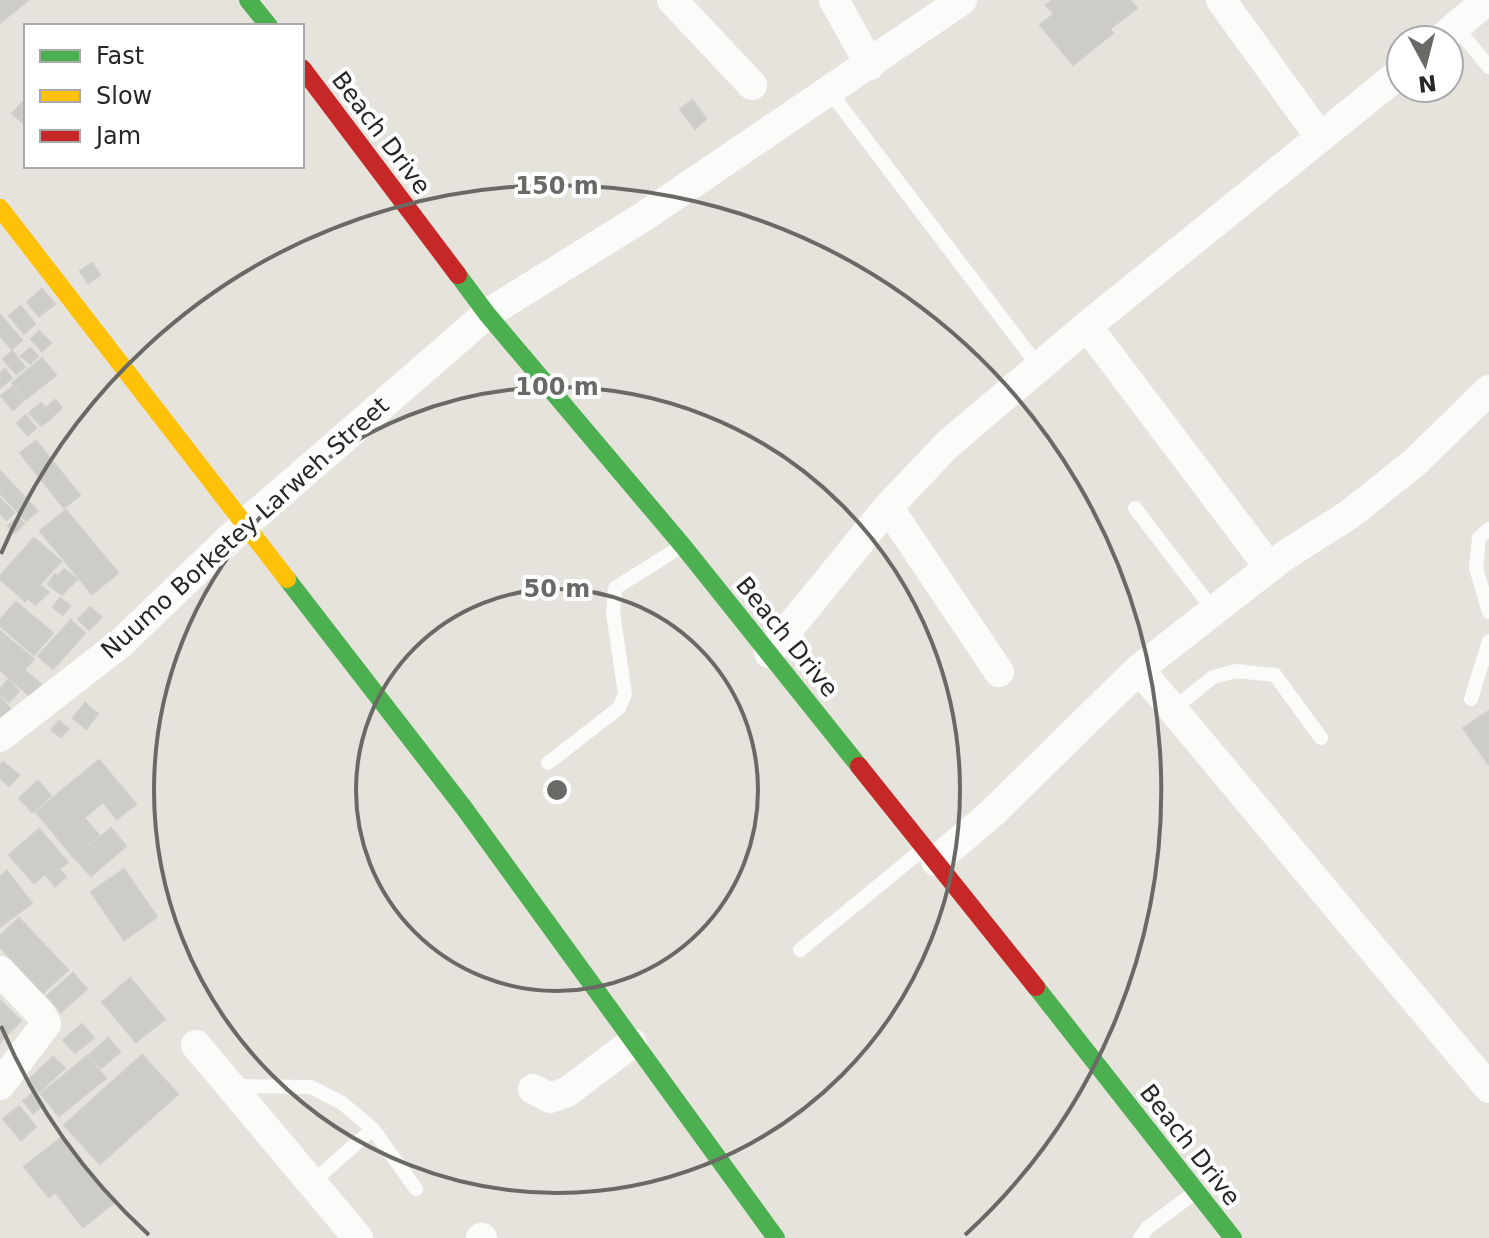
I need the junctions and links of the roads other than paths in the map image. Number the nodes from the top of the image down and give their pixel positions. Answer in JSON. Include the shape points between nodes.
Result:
{"nodes":[{"id":1,"x":248,"y":0,"type":"edge"},
{"id":2,"x":672,"y":0,"type":"edge"},
{"id":3,"x":834,"y":0,"type":"edge"},
{"id":4,"x":962,"y":0,"type":"edge"},
{"id":5,"x":1221,"y":0,"type":"edge"},
{"id":6,"x":1487,"y":0,"type":"edge"},
{"id":7,"x":267,"y":24,"type":"edge"},
{"id":8,"x":1459,"y":24,"type":"edge"},
{"id":9,"x":1465,"y":48,"type":"edge"},
{"id":10,"x":870,"y":65,"type":"junction"},
{"id":11,"x":1489,"y":67,"type":"edge"},
{"id":12,"x":304,"y":71,"type":"edge"},
{"id":13,"x":752,"y":85,"type":"dead end"},
{"id":14,"x":1385,"y":85,"type":"edge"},
{"id":15,"x":830,"y":92,"type":"junction"},
{"id":16,"x":1320,"y":137,"type":"junction"},
{"id":17,"x":0,"y":208,"type":"edge"},
{"id":18,"x":487,"y":314,"type":"junction"},
{"id":19,"x":1087,"y":326,"type":"junction"},
{"id":20,"x":1039,"y":367,"type":"junction"},
{"id":21,"x":1489,"y":390,"type":"edge"},
{"id":22,"x":888,"y":507,"type":"junction"},
{"id":23,"x":1135,"y":508,"type":"dead end"},
{"id":24,"x":245,"y":524,"type":"junction"},
{"id":25,"x":1489,"y":529,"type":"edge"},
{"id":26,"x":683,"y":546,"type":"junction"},
{"id":27,"x":1269,"y":567,"type":"junction"},
{"id":28,"x":1214,"y":611,"type":"junction"},
{"id":29,"x":1489,"y":612,"type":"edge"},
{"id":30,"x":1489,"y":641,"type":"edge"},
{"id":31,"x":769,"y":653,"type":"junction"},
{"id":32,"x":1139,"y":669,"type":"junction"},
{"id":33,"x":999,"y":672,"type":"dead end"},
{"id":34,"x":1471,"y":699,"type":"dead end"},
{"id":35,"x":1172,"y":710,"type":"junction"},
{"id":36,"x":0,"y":737,"type":"edge"},
{"id":37,"x":1321,"y":738,"type":"dead end"},
{"id":38,"x":548,"y":763,"type":"dead end"},
{"id":39,"x":931,"y":854,"type":"junction"},
{"id":40,"x":800,"y":950,"type":"dead end"},
{"id":41,"x":0,"y":971,"type":"edge"},
{"id":42,"x":632,"y":1043,"type":"junction"},
{"id":43,"x":196,"y":1045,"type":"dead end"},
{"id":44,"x":0,"y":1085,"type":"edge"},
{"id":45,"x":230,"y":1086,"type":"junction"},
{"id":46,"x":1489,"y":1088,"type":"edge"},
{"id":47,"x":533,"y":1089,"type":"dead end"},
{"id":48,"x":373,"y":1129,"type":"junction"},
{"id":49,"x":310,"y":1184,"type":"junction"},
{"id":50,"x":416,"y":1189,"type":"dead end"},
{"id":51,"x":1197,"y":1192,"type":"junction"},
{"id":52,"x":352,"y":1236,"type":"edge"},
{"id":53,"x":776,"y":1238,"type":"edge"},
{"id":54,"x":1140,"y":1238,"type":"edge"},
{"id":55,"x":1233,"y":1238,"type":"edge"}],
"edges":[{"from":1,"to":7,"type":"street"},
{"from":2,"to":13,"type":"street"},
{"from":3,"to":10,"type":"street"},
{"from":4,"to":10,"type":"street","name":"Nuumo Borketey Larweh Street"},
{"from":5,"to":16,"type":"street"},
{"from":6,"to":8,"type":"street"},
{"from":9,"to":11,"type":"lane"},
{"from":10,"to":15,"type":"street","name":"Nuumo Borketey Larweh Street"},
{"from":12,"to":18,"type":"street","name":"Beach Drive"},
{"from":14,"to":16,"type":"street"},
{"from":15,"to":18,"type":"street","name":"Nuumo Borketey Larweh Street"},
{"from":15,"to":20,"type":"lane"},
{"from":16,"to":19,"type":"street"},
{"from":17,"to":24,"type":"street"},
{"from":18,"to":24,"type":"street","name":"Nuumo Borketey Larweh Street"},
{"from":18,"to":26,"type":"street","name":"Beach Drive"},
{"from":19,"to":20,"type":"street"},
{"from":19,"to":27,"type":"street"},
{"from":20,"to":22,"type":"street","via":[[947,445]]},
{"from":21,"to":27,"type":"street","via":[[1414,463]]},
{"from":22,"to":31,"type":"street"},
{"from":22,"to":33,"type":"street"},
{"from":23,"to":28,"type":"lane"},
{"from":24,"to":36,"type":"street","name":"Nuumo Borketey Larweh Street","via":[[121,643]]},
{"from":24,"to":42,"type":"street","via":[[464,808]]},
{"from":25,"to":29,"type":"lane","via":[[1479,538],[1476,568]]},
{"from":26,"to":31,"type":"street","name":"Beach Drive"},
{"from":26,"to":38,"type":"lane","via":[[615,588],[613,613],[625,694],[619,708]]},
{"from":27,"to":28,"type":"street"},
{"from":28,"to":32,"type":"street"},
{"from":30,"to":34,"type":"lane"},
{"from":31,"to":39,"type":"street","name":"Beach Drive"},
{"from":32,"to":35,"type":"street"},
{"from":32,"to":39,"type":"street","via":[[993,812]]},
{"from":35,"to":37,"type":"lane","via":[[1213,677],[1236,671],[1275,675]]},
{"from":35,"to":46,"type":"street"},
{"from":39,"to":40,"type":"lane"},
{"from":39,"to":51,"type":"street","name":"Beach Drive"},
{"from":41,"to":44,"type":"street","via":[[46,1024]]},
{"from":42,"to":47,"type":"street","via":[[567,1092],[550,1098]]},
{"from":42,"to":53,"type":"street"},
{"from":43,"to":45,"type":"street"},
{"from":45,"to":48,"type":"lane","via":[[311,1087],[342,1103]]},
{"from":45,"to":49,"type":"street"},
{"from":48,"to":49,"type":"lane"},
{"from":48,"to":50,"type":"lane"},
{"from":49,"to":52,"type":"street"},
{"from":51,"to":54,"type":"lane"},
{"from":51,"to":55,"type":"street","name":"Beach Drive"}]}
